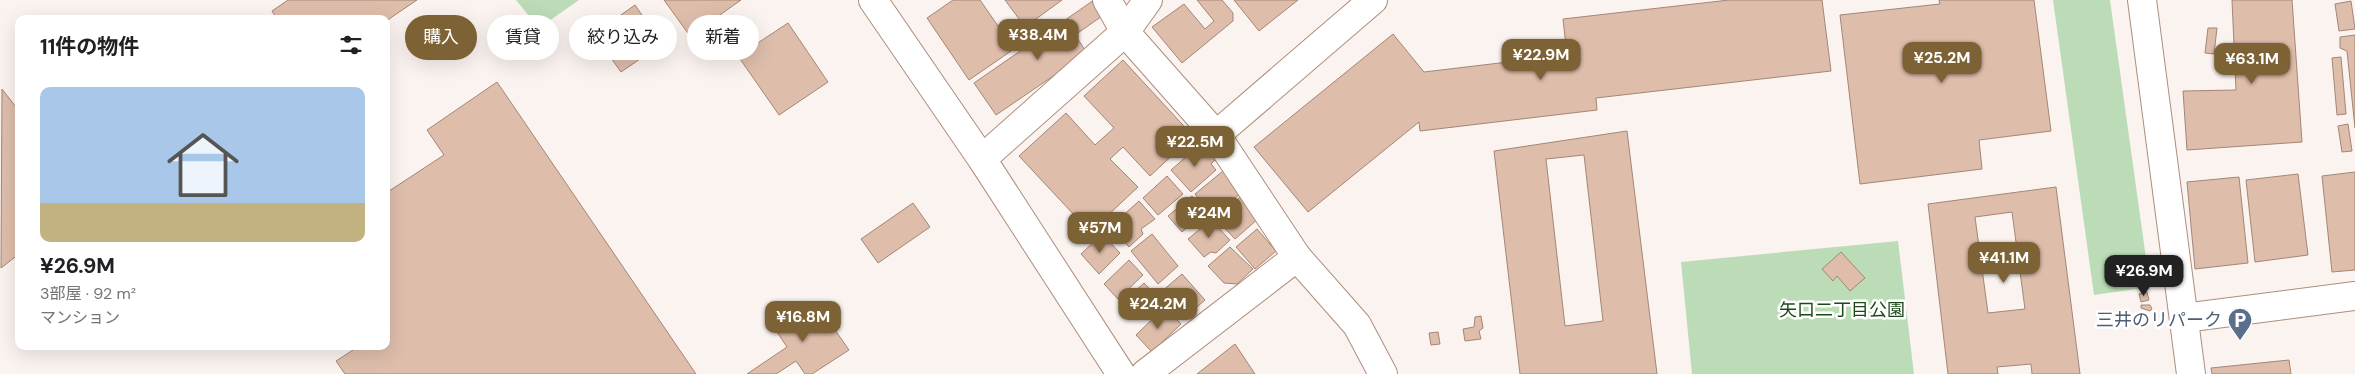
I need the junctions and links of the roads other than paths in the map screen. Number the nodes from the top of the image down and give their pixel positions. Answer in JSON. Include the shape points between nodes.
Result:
{"nodes":[{"id":1,"x":874,"y":0,"type":"edge"},
{"id":2,"x":1107,"y":0,"type":"edge"},
{"id":3,"x":1148,"y":0,"type":"edge"},
{"id":4,"x":1373,"y":0,"type":"edge"},
{"id":5,"x":2142,"y":0,"type":"edge"},
{"id":6,"x":1125,"y":32,"type":"junction"},
{"id":7,"x":1216,"y":134,"type":"junction"},
{"id":8,"x":982,"y":160,"type":"junction"},
{"id":9,"x":1297,"y":256,"type":"junction"},
{"id":10,"x":2355,"y":296,"type":"edge"},
{"id":11,"x":2184,"y":318,"type":"junction"},
{"id":12,"x":1121,"y":374,"type":"edge"},
{"id":13,"x":1144,"y":374,"type":"edge"},
{"id":14,"x":1383,"y":374,"type":"edge"},
{"id":15,"x":2191,"y":374,"type":"edge"}],
"edges":[{"from":1,"to":8,"type":"street"},
{"from":2,"to":6,"type":"street"},
{"from":3,"to":6,"type":"street"},
{"from":4,"to":7,"type":"street"},
{"from":5,"to":11,"type":"street"},
{"from":6,"to":7,"type":"street"},
{"from":6,"to":8,"type":"street"},
{"from":7,"to":9,"type":"street"},
{"from":8,"to":12,"type":"street"},
{"from":9,"to":13,"type":"street"},
{"from":9,"to":14,"type":"street","via":[[1357,325]]},
{"from":10,"to":11,"type":"street"},
{"from":11,"to":15,"type":"street"}]}
